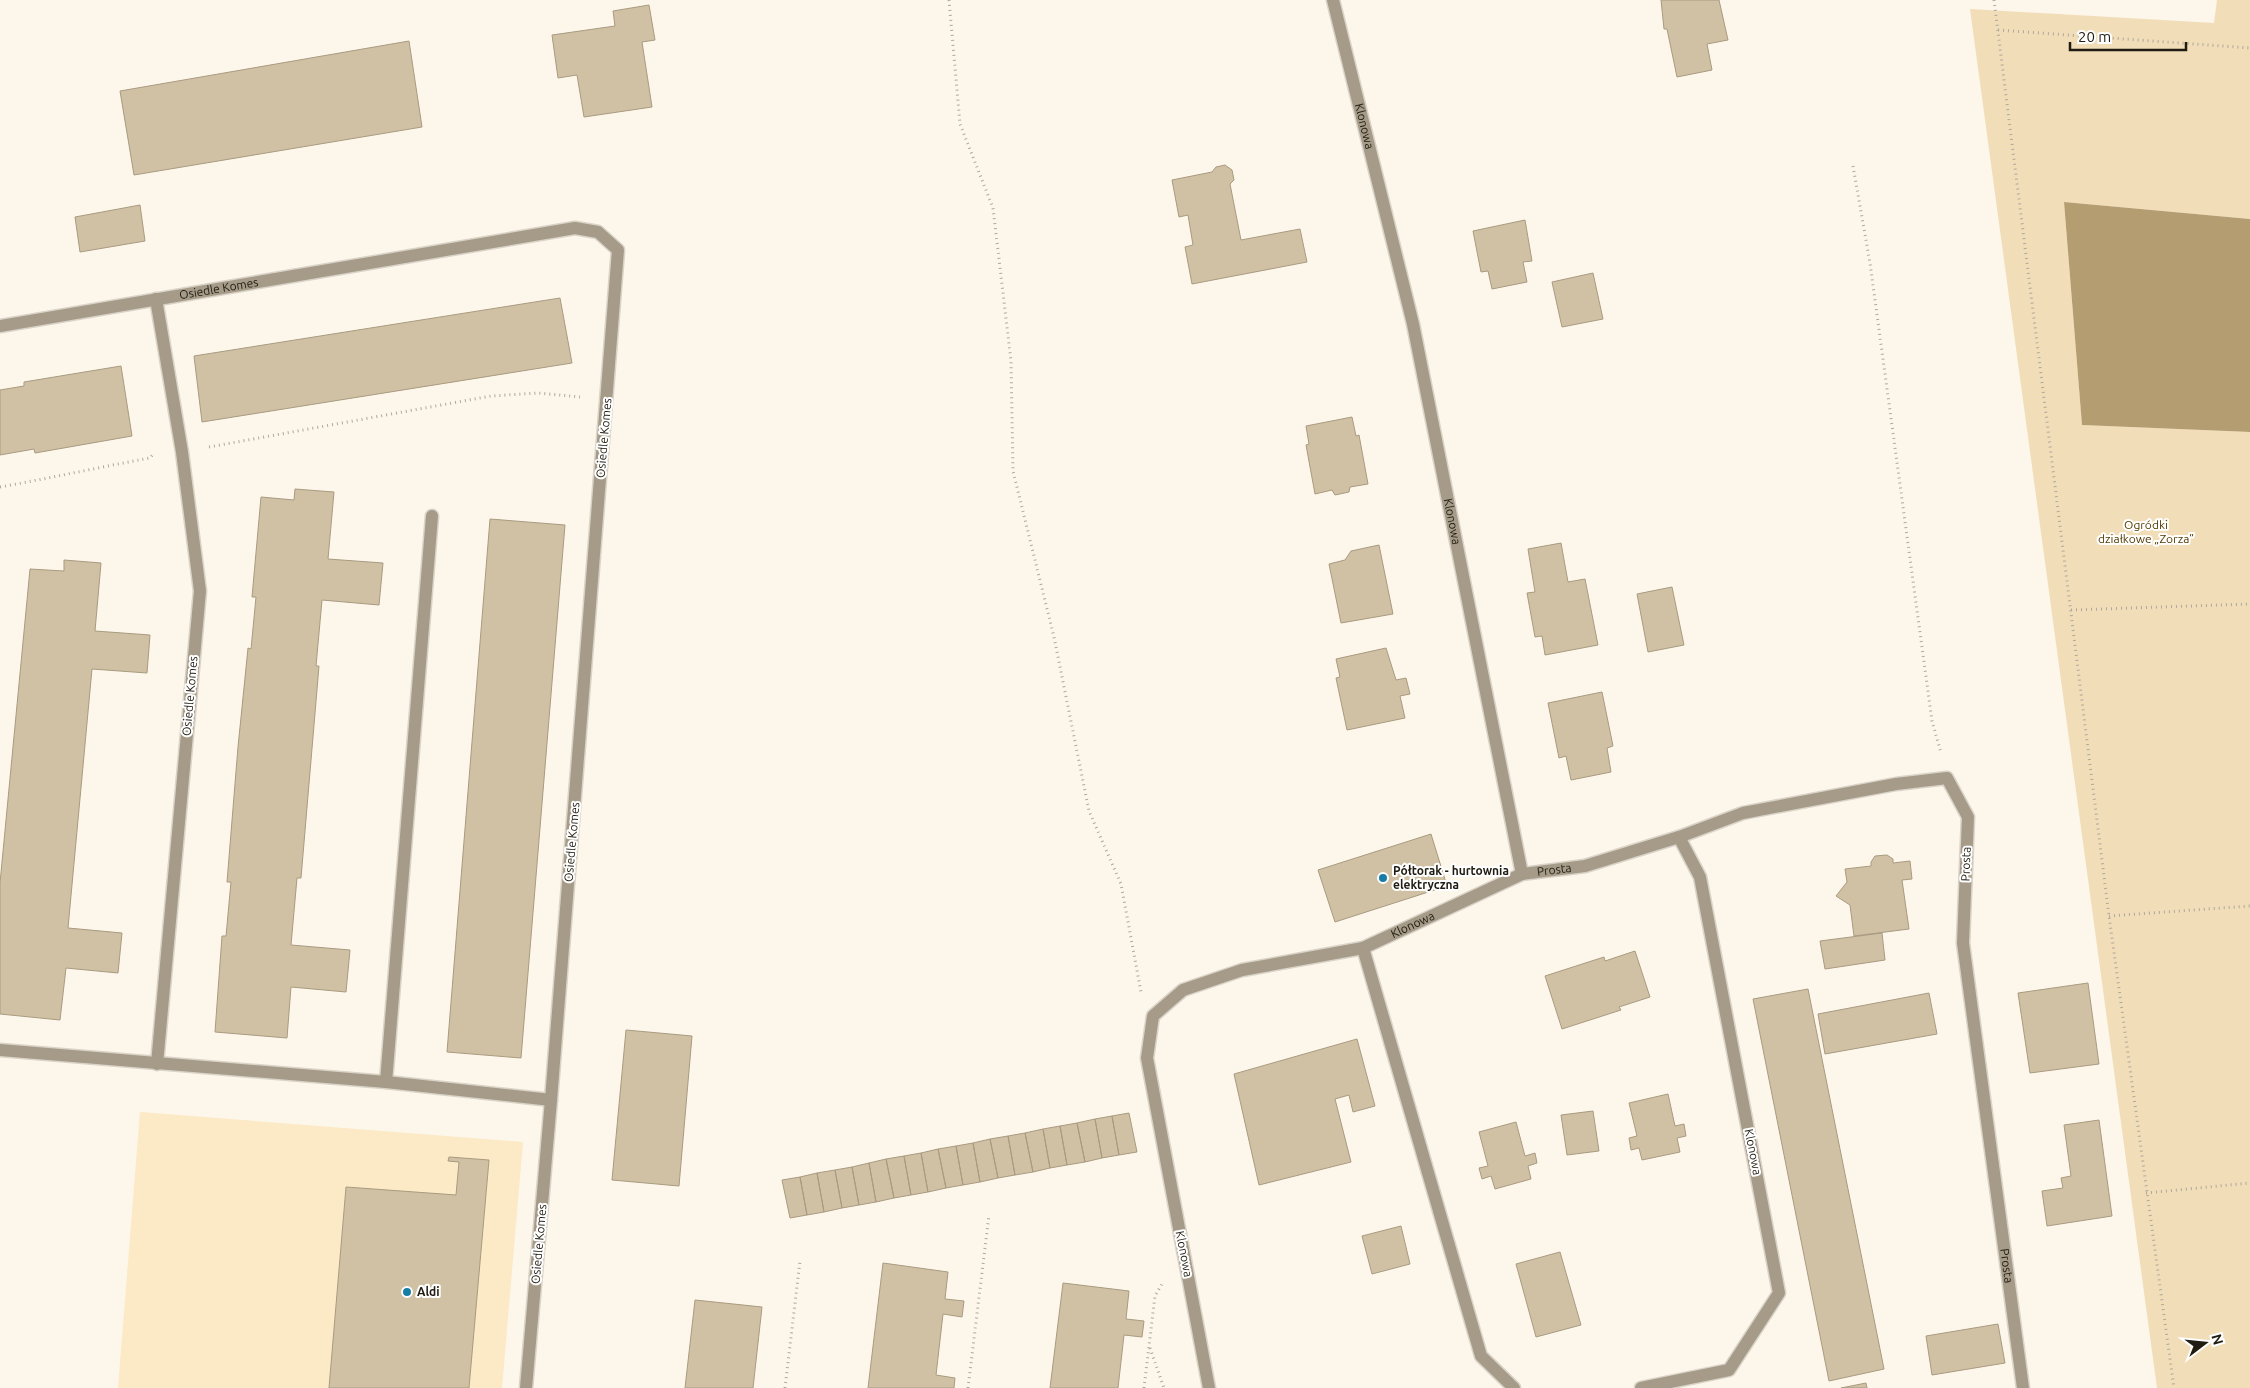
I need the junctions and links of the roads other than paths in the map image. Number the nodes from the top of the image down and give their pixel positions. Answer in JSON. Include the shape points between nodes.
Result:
{"nodes":[{"id":1,"x":1333,"y":0,"type":"edge"},
{"id":2,"x":156,"y":299,"type":"junction"},
{"id":3,"x":0,"y":326,"type":"edge"},
{"id":4,"x":432,"y":516,"type":"dead end"},
{"id":5,"x":1679,"y":838,"type":"junction"},
{"id":6,"x":1522,"y":874,"type":"junction"},
{"id":7,"x":1362,"y":948,"type":"junction"},
{"id":8,"x":0,"y":1050,"type":"edge"},
{"id":9,"x":157,"y":1064,"type":"junction"},
{"id":10,"x":386,"y":1082,"type":"junction"},
{"id":11,"x":551,"y":1100,"type":"junction"},
{"id":12,"x":526,"y":1388,"type":"edge"},
{"id":13,"x":1209,"y":1388,"type":"edge"},
{"id":14,"x":1514,"y":1388,"type":"edge"},
{"id":15,"x":1641,"y":1388,"type":"edge"},
{"id":16,"x":2023,"y":1388,"type":"edge"}],
"edges":[{"from":1,"to":6,"type":"street","name":"Klonowa","via":[[1413,324]]},
{"from":2,"to":3,"type":"street","name":"Osiedle Komes"},
{"from":2,"to":9,"type":"street","name":"Osiedle Komes","via":[[182,452],[200,591]]},
{"from":2,"to":11,"type":"street","name":"Osiedle Komes","via":[[575,228],[598,232],[618,250]]},
{"from":4,"to":10,"type":"street"},
{"from":5,"to":6,"type":"street","name":"Prosta","via":[[1586,866]]},
{"from":5,"to":15,"type":"street","name":"Klonowa","via":[[1700,877],[1780,1293],[1729,1370]]},
{"from":5,"to":16,"type":"street","name":"Prosta","via":[[1743,813],[1896,784],[1947,778],[1968,817],[1963,943]]},
{"from":6,"to":7,"type":"street","name":"Klonowa"},
{"from":7,"to":13,"type":"street","name":"Klonowa","via":[[1242,970],[1183,990],[1153,1016],[1147,1058]]},
{"from":7,"to":14,"type":"street","via":[[1481,1356]]},
{"from":8,"to":9,"type":"street"},
{"from":9,"to":10,"type":"street"},
{"from":10,"to":11,"type":"street"},
{"from":11,"to":12,"type":"street","name":"Osiedle Komes"}]}
